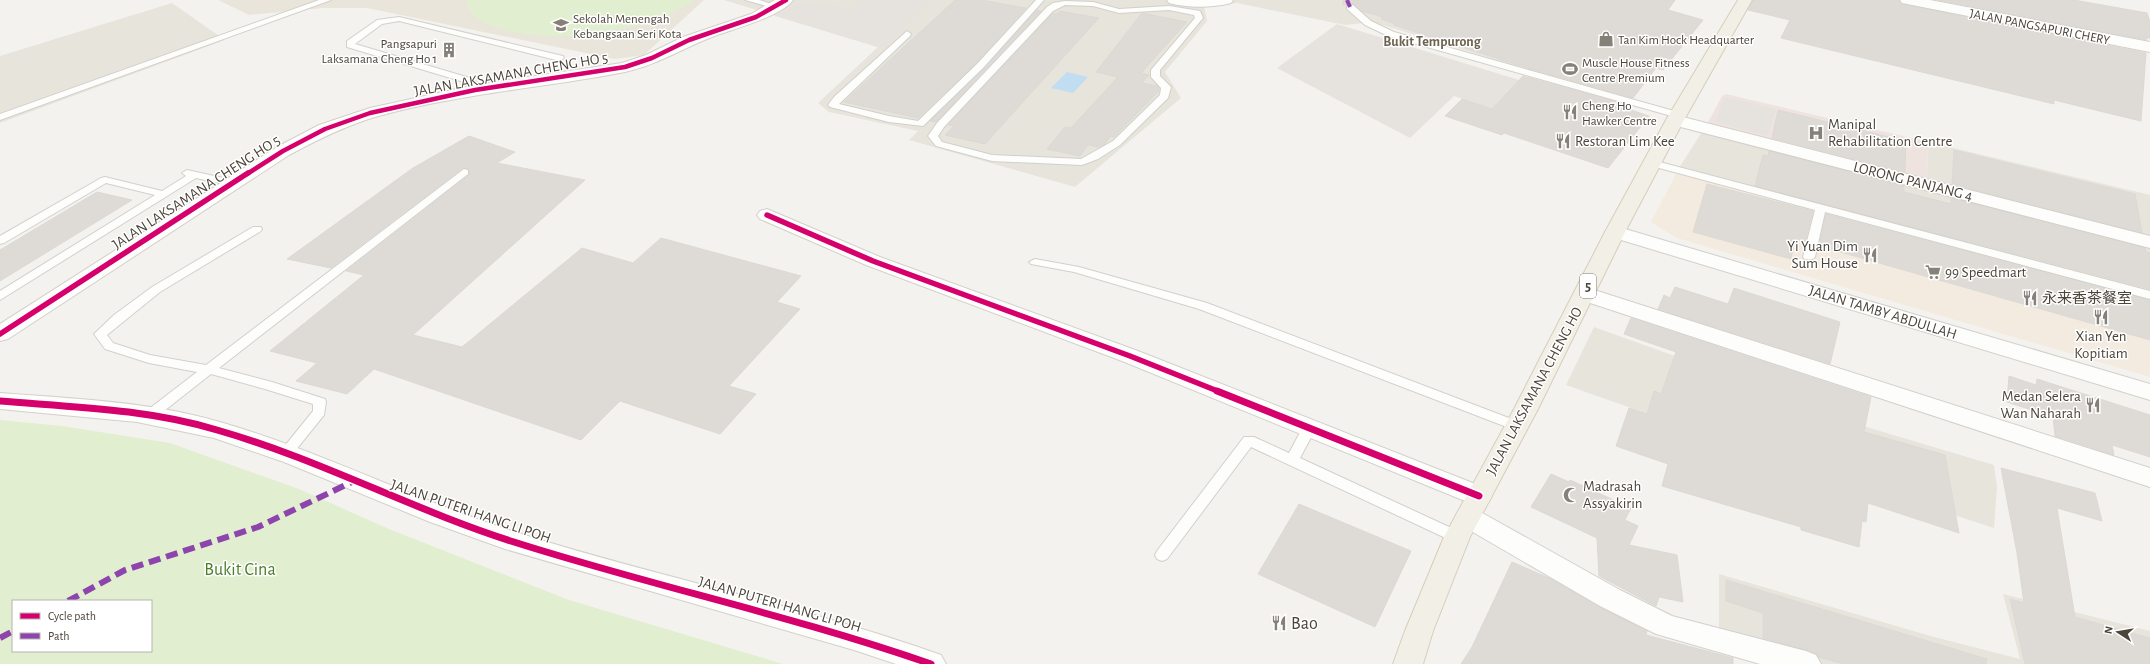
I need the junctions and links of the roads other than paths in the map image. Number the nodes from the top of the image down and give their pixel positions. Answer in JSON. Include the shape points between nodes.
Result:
{"nodes":[{"id":1,"x":327,"y":0,"type":"edge"},
{"id":2,"x":749,"y":0,"type":"edge"},
{"id":3,"x":1040,"y":0,"type":"edge"},
{"id":4,"x":1146,"y":0,"type":"edge"},
{"id":5,"x":1174,"y":0,"type":"edge"},
{"id":6,"x":1226,"y":0,"type":"edge"},
{"id":7,"x":1746,"y":0,"type":"edge"},
{"id":8,"x":1907,"y":0,"type":"edge"},
{"id":9,"x":782,"y":3,"type":"edge"},
{"id":10,"x":1109,"y":4,"type":"edge"},
{"id":11,"x":1350,"y":7,"type":"dead end"},
{"id":12,"x":1149,"y":10,"type":"junction"},
{"id":13,"x":907,"y":34,"type":"dead end"},
{"id":14,"x":2150,"y":47,"type":"edge"},
{"id":15,"x":560,"y":58,"type":"dead end"},
{"id":16,"x":475,"y":90,"type":"junction"},
{"id":17,"x":0,"y":117,"type":"edge"},
{"id":18,"x":1677,"y":117,"type":"junction"},
{"id":19,"x":1652,"y":163,"type":"junction"},
{"id":20,"x":464,"y":172,"type":"dead end"},
{"id":21,"x":233,"y":183,"type":"junction"},
{"id":22,"x":163,"y":194,"type":"junction"},
{"id":23,"x":1821,"y":208,"type":"junction"},
{"id":24,"x":767,"y":215,"type":"dead end"},
{"id":25,"x":257,"y":229,"type":"dead end"},
{"id":26,"x":1615,"y":232,"type":"junction"},
{"id":27,"x":0,"y":241,"type":"edge"},
{"id":28,"x":2150,"y":242,"type":"edge"},
{"id":29,"x":1809,"y":256,"type":"dead end"},
{"id":30,"x":1035,"y":262,"type":"dead end"},
{"id":31,"x":1585,"y":294,"type":"junction"},
{"id":32,"x":2150,"y":295,"type":"edge"},
{"id":33,"x":0,"y":296,"type":"edge"},
{"id":34,"x":0,"y":334,"type":"edge"},
{"id":35,"x":210,"y":370,"type":"junction"},
{"id":36,"x":2150,"y":392,"type":"edge"},
{"id":37,"x":0,"y":401,"type":"edge"},
{"id":38,"x":150,"y":415,"type":"junction"},
{"id":39,"x":1517,"y":426,"type":"junction"},
{"id":40,"x":1309,"y":428,"type":"junction"},
{"id":41,"x":286,"y":453,"type":"junction"},
{"id":42,"x":1292,"y":460,"type":"junction"},
{"id":43,"x":2150,"y":478,"type":"edge"},
{"id":44,"x":1468,"y":516,"type":"junction"},
{"id":45,"x":1162,"y":555,"type":"dead end"},
{"id":46,"x":931,"y":664,"type":"edge"},
{"id":47,"x":1408,"y":664,"type":"edge"},
{"id":48,"x":1806,"y":664,"type":"edge"}],
"edges":[{"from":1,"to":17,"type":"lane"},
{"from":2,"to":9,"type":"lane"},
{"from":3,"to":13,"type":"lane","via":[[980,66],[920,124],[889,120],[833,105]]},
{"from":4,"to":12,"type":"lane","via":[[1145,6]]},
{"from":5,"to":6,"type":"street"},
{"from":7,"to":18,"type":"main road","name":"JALAN LAKSAMANA CHENG HO","number":"5"},
{"from":8,"to":14,"type":"street","name":"JALAN PANGSAPURI CHERY"},
{"from":9,"to":16,"type":"street","name":"JALAN LAKSAMANA CHENG HO 5","via":[[756,17],[689,40],[652,58],[625,67]]},
{"from":10,"to":12,"type":"lane","via":[[1119,12]]},
{"from":10,"to":12,"type":"lane","via":[[1065,3],[1050,9],[940,125],[933,136],[939,144],[992,158],[1021,160],[1082,162],[1100,155],[1165,96],[1166,87],[1156,77],[1155,70],[1199,18],[1197,13],[1191,10]]},
{"from":11,"to":18,"type":"lane","via":[[1367,23],[1391,34]]},
{"from":15,"to":16,"type":"lane","via":[[399,19],[380,22],[350,43],[351,47],[467,80],[477,85]]},
{"from":16,"to":21,"type":"street","name":"JALAN LAKSAMANA CHENG HO 5","via":[[370,113],[325,129],[283,151]]},
{"from":18,"to":19,"type":"main road","name":"JALAN LAKSAMANA CHENG HO","number":"5"},
{"from":18,"to":28,"type":"street","name":"LORONG PANJANG 4"},
{"from":19,"to":23,"type":"lane"},
{"from":19,"to":26,"type":"main road","name":"JALAN LAKSAMANA CHENG HO","number":"5"},
{"from":20,"to":35,"type":"lane"},
{"from":21,"to":22,"type":"lane","via":[[190,174]]},
{"from":21,"to":34,"type":"street","name":"JALAN LAKSAMANA CHENG HO 5"},
{"from":22,"to":27,"type":"lane","via":[[105,180]]},
{"from":22,"to":33,"type":"lane"},
{"from":23,"to":29,"type":"lane"},
{"from":23,"to":32,"type":"lane"},
{"from":24,"to":40,"type":"street","via":[[873,261],[1130,356]]},
{"from":25,"to":35,"type":"lane","via":[[191,266],[124,312],[100,334],[108,346],[149,359]]},
{"from":26,"to":31,"type":"main road","name":"JALAN LAKSAMANA CHENG HO","number":"5"},
{"from":26,"to":36,"type":"street","name":"JALAN TAMBY ABDULLAH"},
{"from":30,"to":39,"type":"lane","via":[[1075,269],[1203,306]]},
{"from":31,"to":39,"type":"main road","name":"JALAN LAKSAMANA CHENG HO","number":"5"},
{"from":31,"to":43,"type":"street"},
{"from":35,"to":38,"type":"lane"},
{"from":35,"to":41,"type":"lane","via":[[320,402],[319,412]]},
{"from":37,"to":38,"type":"street","name":"JALAN PUTERI HANG LI POH"},
{"from":38,"to":41,"type":"street","name":"JALAN PUTERI HANG LI POH","via":[[216,429]]},
{"from":39,"to":44,"type":"main road","name":"JALAN LAKSAMANA CHENG HO","number":"5"},
{"from":40,"to":42,"type":"lane"},
{"from":40,"to":44,"type":"street"},
{"from":41,"to":46,"type":"street","name":"JALAN PUTERI HANG LI POH","via":[[419,508],[514,542],[845,635]]},
{"from":42,"to":44,"type":"lane"},
{"from":42,"to":45,"type":"lane","via":[[1249,440]]},
{"from":44,"to":47,"type":"main road","name":"JALAN LAKSAMANA CHENG HO","number":"5","via":[[1419,631]]},
{"from":44,"to":48,"type":"street","via":[[1610,598],[1666,626]]}]}
